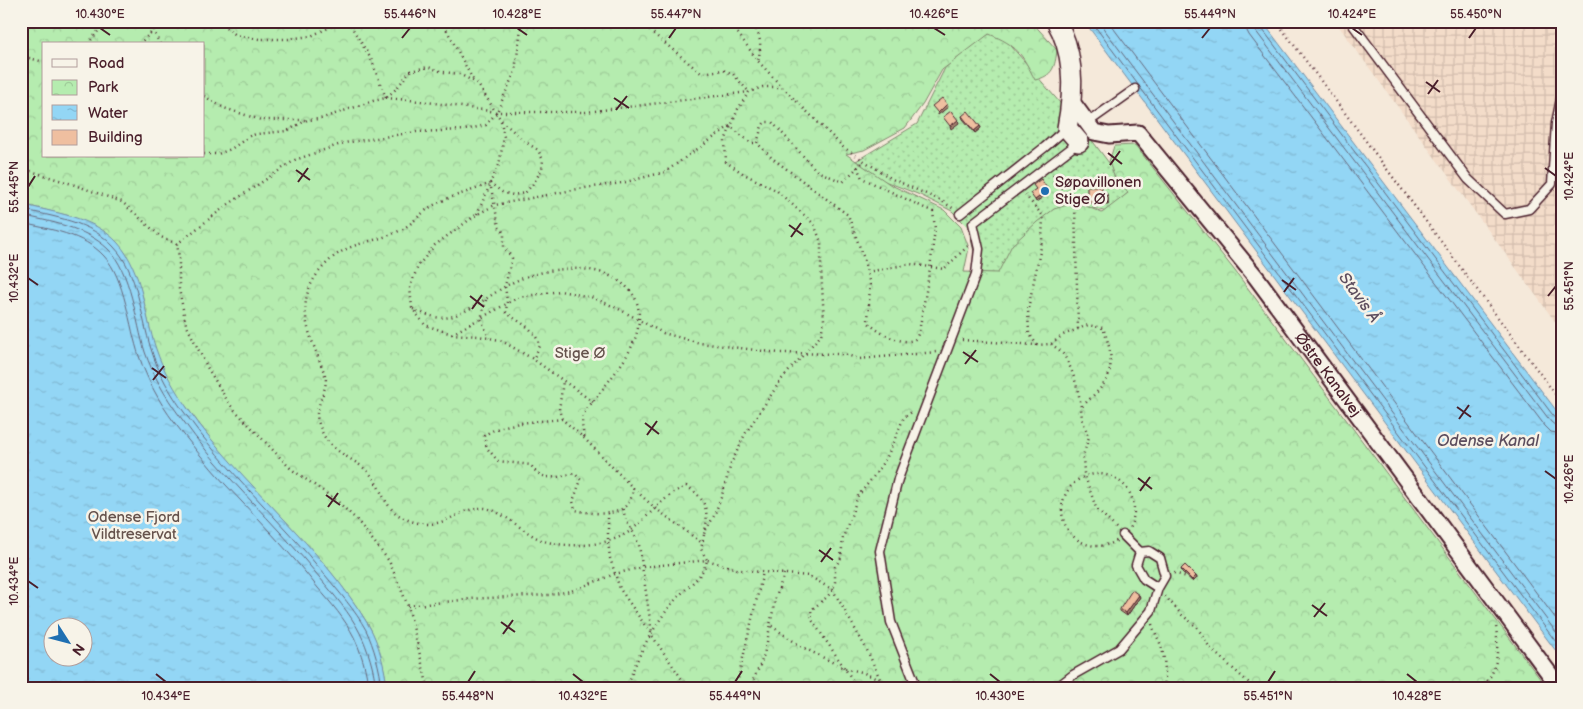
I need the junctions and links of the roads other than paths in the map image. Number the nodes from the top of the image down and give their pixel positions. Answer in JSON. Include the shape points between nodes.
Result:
{"nodes":[{"id":1,"x":1056,"y":21,"type":"edge"},
{"id":2,"x":1350,"y":21,"type":"edge"},
{"id":3,"x":1135,"y":89,"type":"dead end"},
{"id":4,"x":1562,"y":94,"type":"edge"},
{"id":5,"x":1082,"y":132,"type":"junction"},
{"id":6,"x":960,"y":214,"type":"road end"},
{"id":7,"x":1123,"y":535,"type":"road end"},
{"id":8,"x":1140,"y":552,"type":"junction"},
{"id":9,"x":1158,"y":588,"type":"junction"},
{"id":10,"x":916,"y":688,"type":"edge"},
{"id":11,"x":1056,"y":688,"type":"edge"},
{"id":12,"x":1560,"y":688,"type":"edge"}],
"edges":[{"from":1,"to":5,"type":"street","via":[[1070,59],[1072,102]]},
{"from":2,"to":4,"type":"lane","via":[[1468,179],[1505,214],[1529,209],[1552,184],[1556,123]]},
{"from":3,"to":5,"type":"lane"},
{"from":5,"to":6,"type":"lane","via":[[1045,147]]},
{"from":5,"to":10,"type":"lane","via":[[1046,166],[973,223],[979,249],[976,274],[898,479],[880,551],[891,622]]},
{"from":5,"to":12,"type":"street","name":"Østre Kanalvej","via":[[1109,135],[1138,133],[1256,277]]},
{"from":7,"to":8,"type":"lane"},
{"from":8,"to":9,"type":"lane","via":[[1136,565],[1144,579]]},
{"from":8,"to":9,"type":"lane","via":[[1149,551],[1160,558],[1165,576]]},
{"from":9,"to":11,"type":"lane","via":[[1151,610],[1120,649],[1072,675]]}]}
